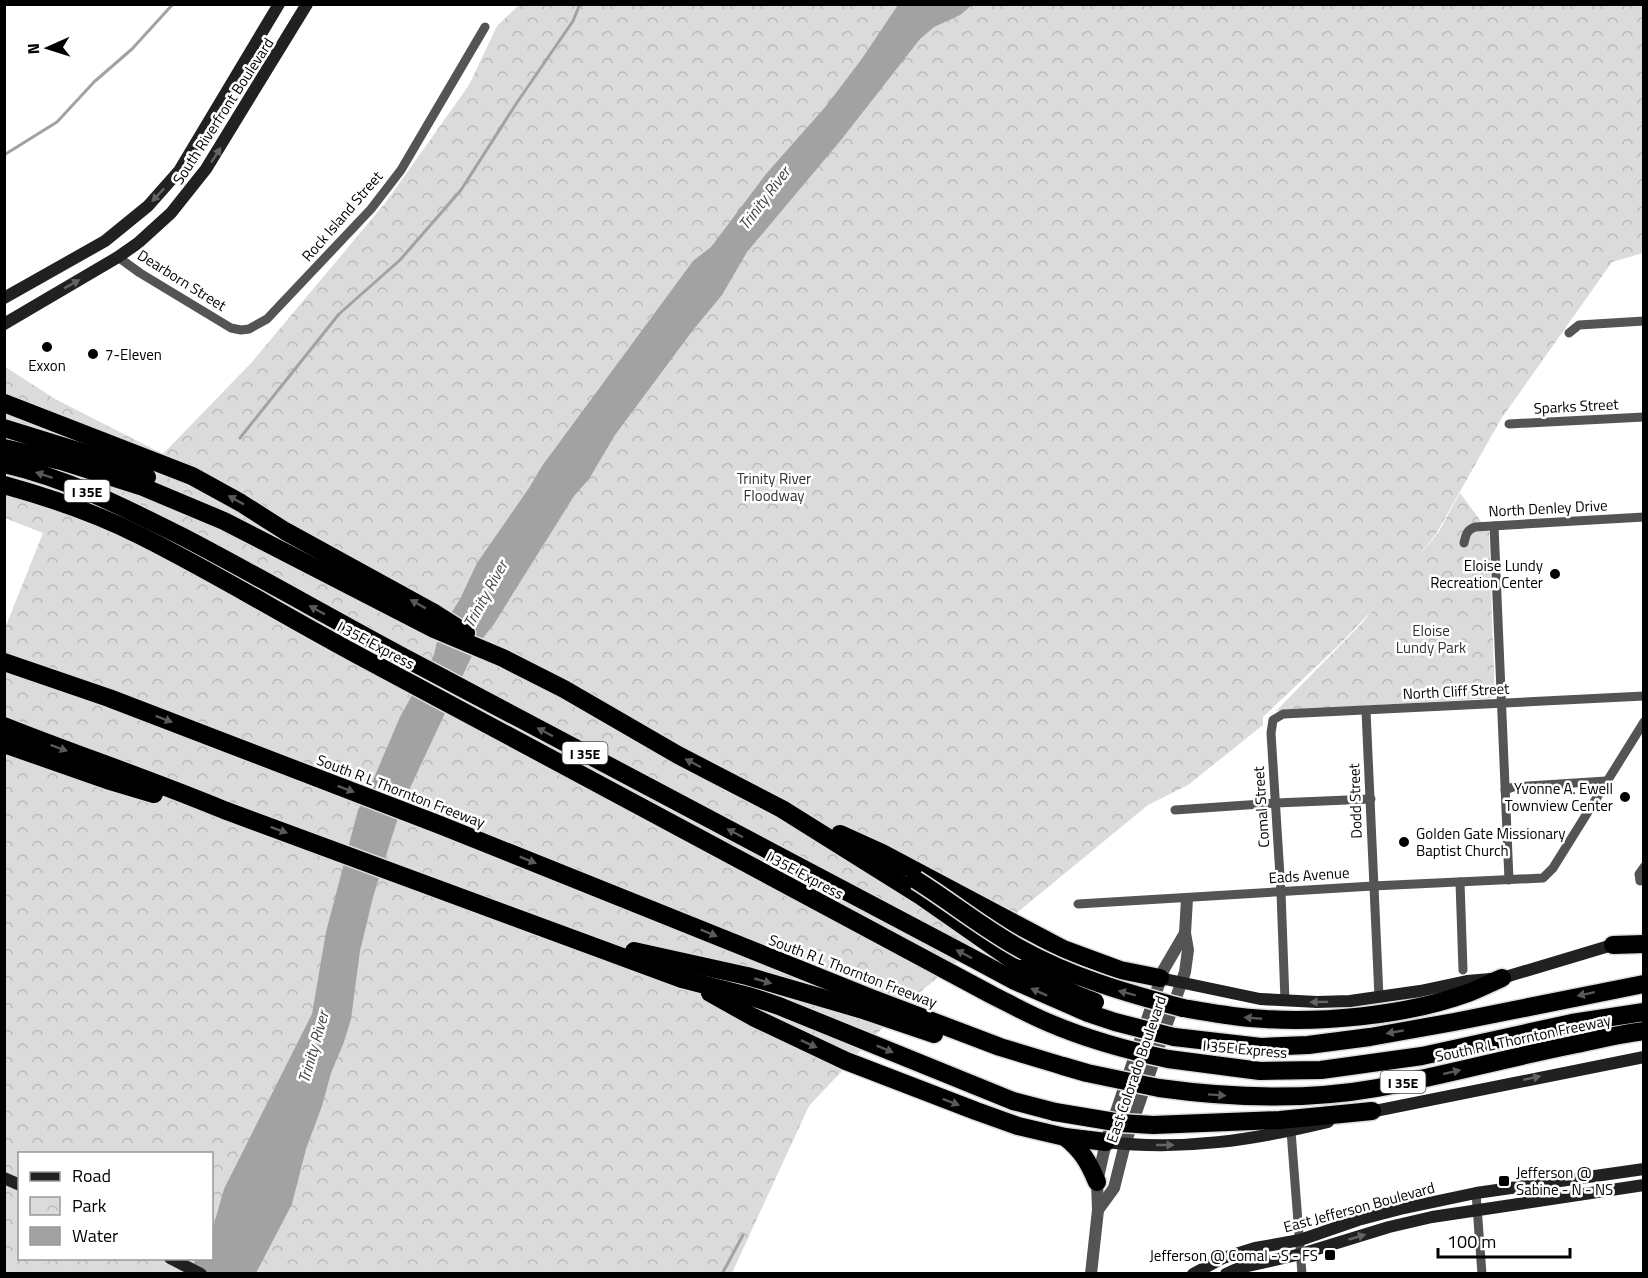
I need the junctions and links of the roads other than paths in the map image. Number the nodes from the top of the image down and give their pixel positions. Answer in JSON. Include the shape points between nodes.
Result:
{"nodes":[{"id":1,"x":279,"y":4,"type":"edge"},
{"id":2,"x":307,"y":4,"type":"edge"},
{"id":3,"x":486,"y":27,"type":"dead end"},
{"id":4,"x":105,"y":241,"type":"junction"},
{"id":5,"x":118,"y":257,"type":"junction"},
{"id":6,"x":10,"y":295,"type":"edge"},
{"id":7,"x":25,"y":310,"type":"junction"},
{"id":8,"x":1644,"y":321,"type":"edge"},
{"id":9,"x":4,"y":324,"type":"edge"},
{"id":10,"x":231,"y":328,"type":"joint"},
{"id":11,"x":1569,"y":333,"type":"dead end"},
{"id":12,"x":4,"y":403,"type":"edge"},
{"id":13,"x":1644,"y":417,"type":"edge"},
{"id":14,"x":1509,"y":424,"type":"dead end"},
{"id":15,"x":4,"y":428,"type":"edge"},
{"id":16,"x":4,"y":448,"type":"edge"},
{"id":17,"x":4,"y":464,"type":"edge"},
{"id":18,"x":145,"y":482,"type":"junction"},
{"id":19,"x":4,"y":484,"type":"edge"},
{"id":20,"x":1644,"y":517,"type":"edge"},
{"id":21,"x":1494,"y":526,"type":"junction"},
{"id":22,"x":1464,"y":543,"type":"dead end"},
{"id":23,"x":4,"y":650,"type":"edge"},
{"id":24,"x":503,"y":658,"type":"junction"},
{"id":25,"x":4,"y":662,"type":"edge"},
{"id":26,"x":81,"y":688,"type":"junction"},
{"id":27,"x":1644,"y":696,"type":"edge"},
{"id":28,"x":1502,"y":703,"type":"junction"},
{"id":29,"x":1366,"y":711,"type":"junction"},
{"id":30,"x":1273,"y":720,"type":"joint"},
{"id":31,"x":1644,"y":722,"type":"edge"},
{"id":32,"x":4,"y":726,"type":"edge"},
{"id":33,"x":4,"y":744,"type":"edge"},
{"id":34,"x":1606,"y":781,"type":"junction"},
{"id":35,"x":1505,"y":790,"type":"junction"},
{"id":36,"x":1371,"y":799,"type":"junction"},
{"id":37,"x":1276,"y":803,"type":"junction"},
{"id":38,"x":782,"y":809,"type":"junction"},
{"id":39,"x":224,"y":810,"type":"junction"},
{"id":40,"x":1175,"y":810,"type":"dead end"},
{"id":41,"x":843,"y":836,"type":"junction"},
{"id":42,"x":1644,"y":867,"type":"edge"},
{"id":43,"x":1509,"y":880,"type":"junction"},
{"id":44,"x":1640,"y":881,"type":"dead end"},
{"id":45,"x":1460,"y":882,"type":"junction"},
{"id":46,"x":1373,"y":886,"type":"junction"},
{"id":47,"x":436,"y":888,"type":"junction"},
{"id":48,"x":1281,"y":892,"type":"junction"},
{"id":49,"x":1187,"y":899,"type":"junction"},
{"id":50,"x":1078,"y":904,"type":"dead end"},
{"id":51,"x":1185,"y":933,"type":"junction"},
{"id":52,"x":1644,"y":937,"type":"edge"},
{"id":53,"x":1644,"y":944,"type":"edge"},
{"id":54,"x":1613,"y":945,"type":"junction"},
{"id":55,"x":1463,"y":970,"type":"dead end"},
{"id":56,"x":1160,"y":978,"type":"junction"},
{"id":57,"x":1502,"y":978,"type":"junction"},
{"id":58,"x":682,"y":979,"type":"junction"},
{"id":59,"x":1181,"y":982,"type":"junction"},
{"id":60,"x":1644,"y":984,"type":"edge"},
{"id":61,"x":1378,"y":997,"type":"junction"},
{"id":62,"x":1285,"y":1001,"type":"junction"},
{"id":63,"x":1644,"y":1012,"type":"edge"},
{"id":64,"x":1178,"y":1024,"type":"junction"},
{"id":65,"x":1644,"y":1031,"type":"edge"},
{"id":66,"x":959,"y":1037,"type":"junction"},
{"id":67,"x":1644,"y":1057,"type":"edge"},
{"id":68,"x":1372,"y":1111,"type":"junction"},
{"id":69,"x":1291,"y":1131,"type":"junction"},
{"id":70,"x":1065,"y":1137,"type":"junction"},
{"id":71,"x":1106,"y":1142,"type":"junction"},
{"id":72,"x":1125,"y":1144,"type":"junction"},
{"id":73,"x":1644,"y":1169,"type":"edge"},
{"id":74,"x":4,"y":1178,"type":"edge"},
{"id":75,"x":1097,"y":1182,"type":"junction"},
{"id":76,"x":18,"y":1184,"type":"edge"},
{"id":77,"x":1644,"y":1185,"type":"edge"},
{"id":78,"x":1476,"y":1193,"type":"junction"},
{"id":79,"x":1478,"y":1209,"type":"junction"},
{"id":80,"x":1098,"y":1210,"type":"junction"},
{"id":81,"x":1300,"y":1240,"type":"junction"},
{"id":82,"x":1301,"y":1254,"type":"junction"},
{"id":83,"x":174,"y":1260,"type":"edge"},
{"id":84,"x":201,"y":1274,"type":"edge"},
{"id":85,"x":1091,"y":1274,"type":"edge"},
{"id":86,"x":1193,"y":1274,"type":"edge"},
{"id":87,"x":1226,"y":1274,"type":"edge"},
{"id":88,"x":1302,"y":1274,"type":"edge"},
{"id":89,"x":1482,"y":1274,"type":"edge"}],
"edges":[{"from":1,"to":4,"type":"main road","name":"South Riverfront Boulevard","one_way":true,"via":[[179,171],[148,206]]},
{"from":5,"to":2,"type":"main road","name":"South Riverfront Boulevard","one_way":true,"via":[[155,229],[196,183]]},
{"from":3,"to":10,"type":"street","name":"Rock Island Street","via":[[405,163],[371,209],[267,319],[249,329]]},
{"from":4,"to":5,"type":"main road"},
{"from":4,"to":6,"type":"main road","name":"South Riverfront Boulevard"},
{"from":7,"to":5,"type":"main road","name":"South Riverfront Boulevard","one_way":true},
{"from":5,"to":10,"type":"street","name":"Dearborn Street"},
{"from":6,"to":7,"type":"main road"},
{"from":7,"to":9,"type":"main road","name":"South Riverfront Boulevard"},
{"from":8,"to":11,"type":"street","via":[[1579,325]]},
{"from":24,"to":12,"type":"highway","one_way":true,"via":[[436,614],[192,476]]},
{"from":13,"to":14,"type":"street","name":"Sparks Street"},
{"from":15,"to":18,"type":"highway","via":[[88,454]]},
{"from":16,"to":18,"type":"highway"},
{"from":64,"to":17,"type":"highway","number":"I 35E","one_way":true,"bridge":true,"via":[[1115,1022],[1015,981],[155,523],[73,485]]},
{"from":18,"to":24,"type":"highway","via":[[223,510],[434,629]]},
{"from":19,"to":63,"type":"highway","name":"I 35E Express","bridge":true,"via":[[60,501],[140,536],[312,632],[1035,1016],[1088,1038],[1168,1059],[1260,1071],[1322,1070],[1422,1056],[1572,1023]]},
{"from":20,"to":21,"type":"street","name":"North Denley Drive"},
{"from":21,"to":22,"type":"street","name":"North Denley Drive","via":[[1469,530]]},
{"from":21,"to":28,"type":"street"},
{"from":23,"to":26,"type":"highway"},
{"from":38,"to":24,"type":"highway","one_way":true},
{"from":25,"to":26,"type":"highway","number":"I 35E"},
{"from":26,"to":66,"type":"highway","name":"South R L Thornton Freeway","number":"I 35E","one_way":true,"via":[[440,825]]},
{"from":27,"to":28,"type":"street","name":"North Cliff Street"},
{"from":28,"to":29,"type":"street","name":"North Cliff Street"},
{"from":28,"to":35,"type":"street"},
{"from":29,"to":30,"type":"street","name":"North Cliff Street","via":[[1283,714]]},
{"from":29,"to":36,"type":"street","name":"Dodd Street"},
{"from":30,"to":37,"type":"street","name":"Comal Street"},
{"from":31,"to":34,"type":"street"},
{"from":32,"to":39,"type":"highway","one_way":true},
{"from":33,"to":39,"type":"highway","via":[[107,780]]},
{"from":34,"to":35,"type":"street"},
{"from":34,"to":43,"type":"street","name":"Eads Avenue","via":[[1543,878]]},
{"from":35,"to":43,"type":"street"},
{"from":36,"to":37,"type":"street"},
{"from":36,"to":46,"type":"street","name":"Dodd Street"},
{"from":37,"to":40,"type":"street"},
{"from":37,"to":48,"type":"street","name":"Comal Street"},
{"from":38,"to":41,"type":"highway"},
{"from":38,"to":64,"type":"highway","bridge":true,"via":[[1042,978],[1112,1009]]},
{"from":39,"to":47,"type":"highway","one_way":true},
{"from":41,"to":56,"type":"highway","via":[[1063,949],[1120,970]]},
{"from":64,"to":41,"type":"highway","one_way":true,"bridge":true,"via":[[1020,949]]},
{"from":42,"to":44,"type":"street","via":[[1639,873]]},
{"from":43,"to":45,"type":"street","name":"Eads Avenue"},
{"from":45,"to":46,"type":"street","name":"Eads Avenue"},
{"from":45,"to":55,"type":"street"},
{"from":46,"to":48,"type":"street","name":"Eads Avenue"},
{"from":46,"to":61,"type":"street","name":"Dodd Street"},
{"from":47,"to":58,"type":"highway"},
{"from":47,"to":66,"type":"highway","one_way":true,"via":[[506,903],[639,952],[747,976]]},
{"from":48,"to":49,"type":"street","name":"Eads Avenue"},
{"from":48,"to":62,"type":"street","name":"Comal Street"},
{"from":49,"to":50,"type":"street","name":"Eads Avenue"},
{"from":49,"to":51,"type":"street","name":"East Colorado Boulevard"},
{"from":51,"to":56,"type":"street","name":"East Colorado Boulevard"},
{"from":51,"to":59,"type":"street","name":"East Colorado Boulevard","via":[[1188,950]]},
{"from":52,"to":54,"type":"main road"},
{"from":53,"to":54,"type":"highway"},
{"from":54,"to":57,"type":"main road"},
{"from":56,"to":59,"type":"main road"},
{"from":56,"to":71,"type":"street","name":"East Colorado Boulevard"},
{"from":57,"to":61,"type":"main road"},
{"from":57,"to":64,"type":"highway","one_way":true,"via":[[1467,993],[1415,1007],[1334,1019],[1250,1018]]},
{"from":58,"to":68,"type":"highway","one_way":true,"bridge":true,"via":[[779,1006],[1013,1101],[1055,1112],[1153,1125]]},
{"from":58,"to":70,"type":"highway","one_way":true,"via":[[846,1061],[1018,1126]]},
{"from":59,"to":62,"type":"main road"},
{"from":59,"to":72,"type":"street","name":"East Colorado Boulevard"},
{"from":60,"to":64,"type":"highway","name":"South R L Thornton Freeway","one_way":true,"via":[[1370,1037],[1308,1045],[1243,1045],[1212,1031]]},
{"from":61,"to":62,"type":"main road","one_way":true},
{"from":66,"to":65,"type":"highway","name":"South R L Thornton Freeway","number":"I 35E","one_way":true,"bridge":true,"via":[[1087,1074],[1159,1088],[1247,1097],[1374,1088]]},
{"from":68,"to":67,"type":"main road","one_way":true},
{"from":68,"to":69,"type":"main road"},
{"from":72,"to":69,"type":"main road","one_way":true,"via":[[1197,1145]]},
{"from":69,"to":81,"type":"street"},
{"from":70,"to":71,"type":"highway"},
{"from":70,"to":75,"type":"highway","via":[[1086,1157]]},
{"from":71,"to":72,"type":"main road"},
{"from":71,"to":75,"type":"street","name":"East Colorado Boulevard"},
{"from":72,"to":80,"type":"street","name":"East Colorado Boulevard","via":[[1114,1188]]},
{"from":73,"to":78,"type":"main road","name":"East Jefferson Boulevard"},
{"from":74,"to":76,"type":"main road"},
{"from":75,"to":80,"type":"street","name":"East Colorado Boulevard"},
{"from":77,"to":79,"type":"main road","name":"East Jefferson Boulevard"},
{"from":78,"to":79,"type":"street"},
{"from":78,"to":81,"type":"main road","name":"East Jefferson Boulevard","via":[[1358,1220]]},
{"from":82,"to":79,"type":"main road","name":"East Jefferson Boulevard","one_way":true,"via":[[1389,1227]]},
{"from":79,"to":89,"type":"street"},
{"from":80,"to":85,"type":"street","name":"East Colorado Boulevard"},
{"from":81,"to":82,"type":"street"},
{"from":81,"to":86,"type":"main road","name":"East Jefferson Boulevard","via":[[1223,1258]]},
{"from":82,"to":87,"type":"main road","name":"East Jefferson Boulevard"},
{"from":82,"to":88,"type":"street"},
{"from":83,"to":84,"type":"main road"}]}
